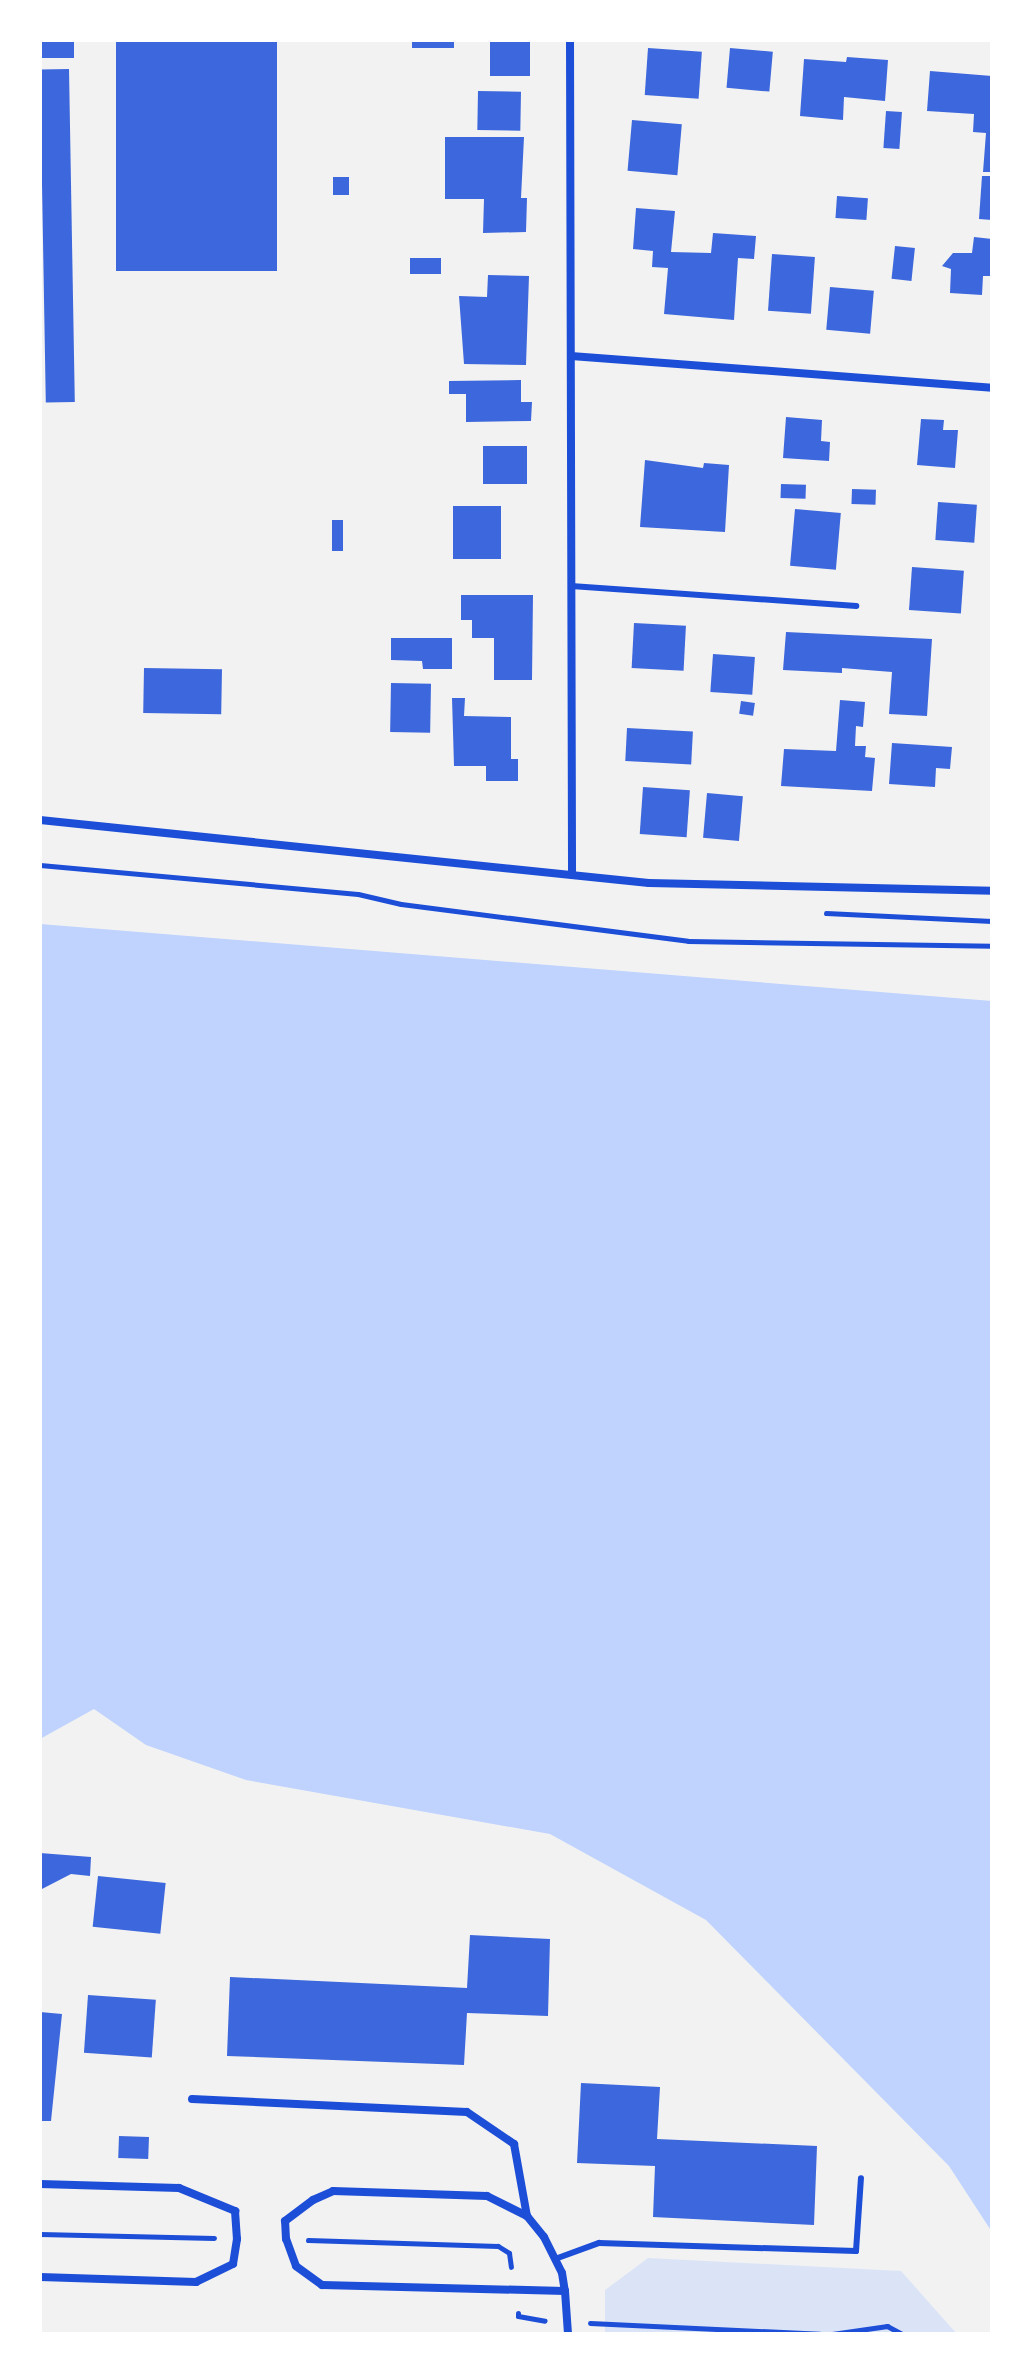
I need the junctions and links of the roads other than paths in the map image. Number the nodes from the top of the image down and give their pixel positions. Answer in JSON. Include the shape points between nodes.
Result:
{"nodes":[{"id":1,"x":570,"y":40,"type":"edge"},
{"id":2,"x":571,"y":356,"type":"junction"},
{"id":3,"x":992,"y":388,"type":"edge"},
{"id":4,"x":571,"y":586,"type":"junction"},
{"id":5,"x":856,"y":606,"type":"dead end"},
{"id":6,"x":40,"y":820,"type":"edge"},
{"id":7,"x":572,"y":875,"type":"junction"},
{"id":8,"x":992,"y":891,"type":"edge"},
{"id":9,"x":192,"y":2099,"type":"dead end"},
{"id":10,"x":861,"y":2178,"type":"dead end"},
{"id":11,"x":40,"y":2184,"type":"edge"},
{"id":12,"x":527,"y":2216,"type":"junction"},
{"id":13,"x":555,"y":2259,"type":"junction"},
{"id":14,"x":40,"y":2277,"type":"edge"},
{"id":15,"x":565,"y":2291,"type":"junction"},
{"id":16,"x":568,"y":2334,"type":"edge"}],
"edges":[{"from":1,"to":2,"type":"street"},
{"from":2,"to":3,"type":"street"},
{"from":2,"to":4,"type":"street"},
{"from":4,"to":5,"type":"lane"},
{"from":4,"to":7,"type":"street"},
{"from":6,"to":7,"type":"street"},
{"from":7,"to":8,"type":"street","via":[[649,883]]},
{"from":9,"to":12,"type":"street","via":[[467,2112],[514,2144]]},
{"from":10,"to":13,"type":"lane","via":[[856,2251],[599,2243]]},
{"from":11,"to":14,"type":"street","via":[[179,2188],[235,2211],[237,2239],[233,2264],[196,2282]]},
{"from":12,"to":13,"type":"street"},
{"from":12,"to":15,"type":"street","via":[[487,2196],[466,2193],[333,2191],[285,2221],[286,2239],[296,2266],[322,2285]]},
{"from":13,"to":15,"type":"street"},
{"from":15,"to":16,"type":"street"}]}
